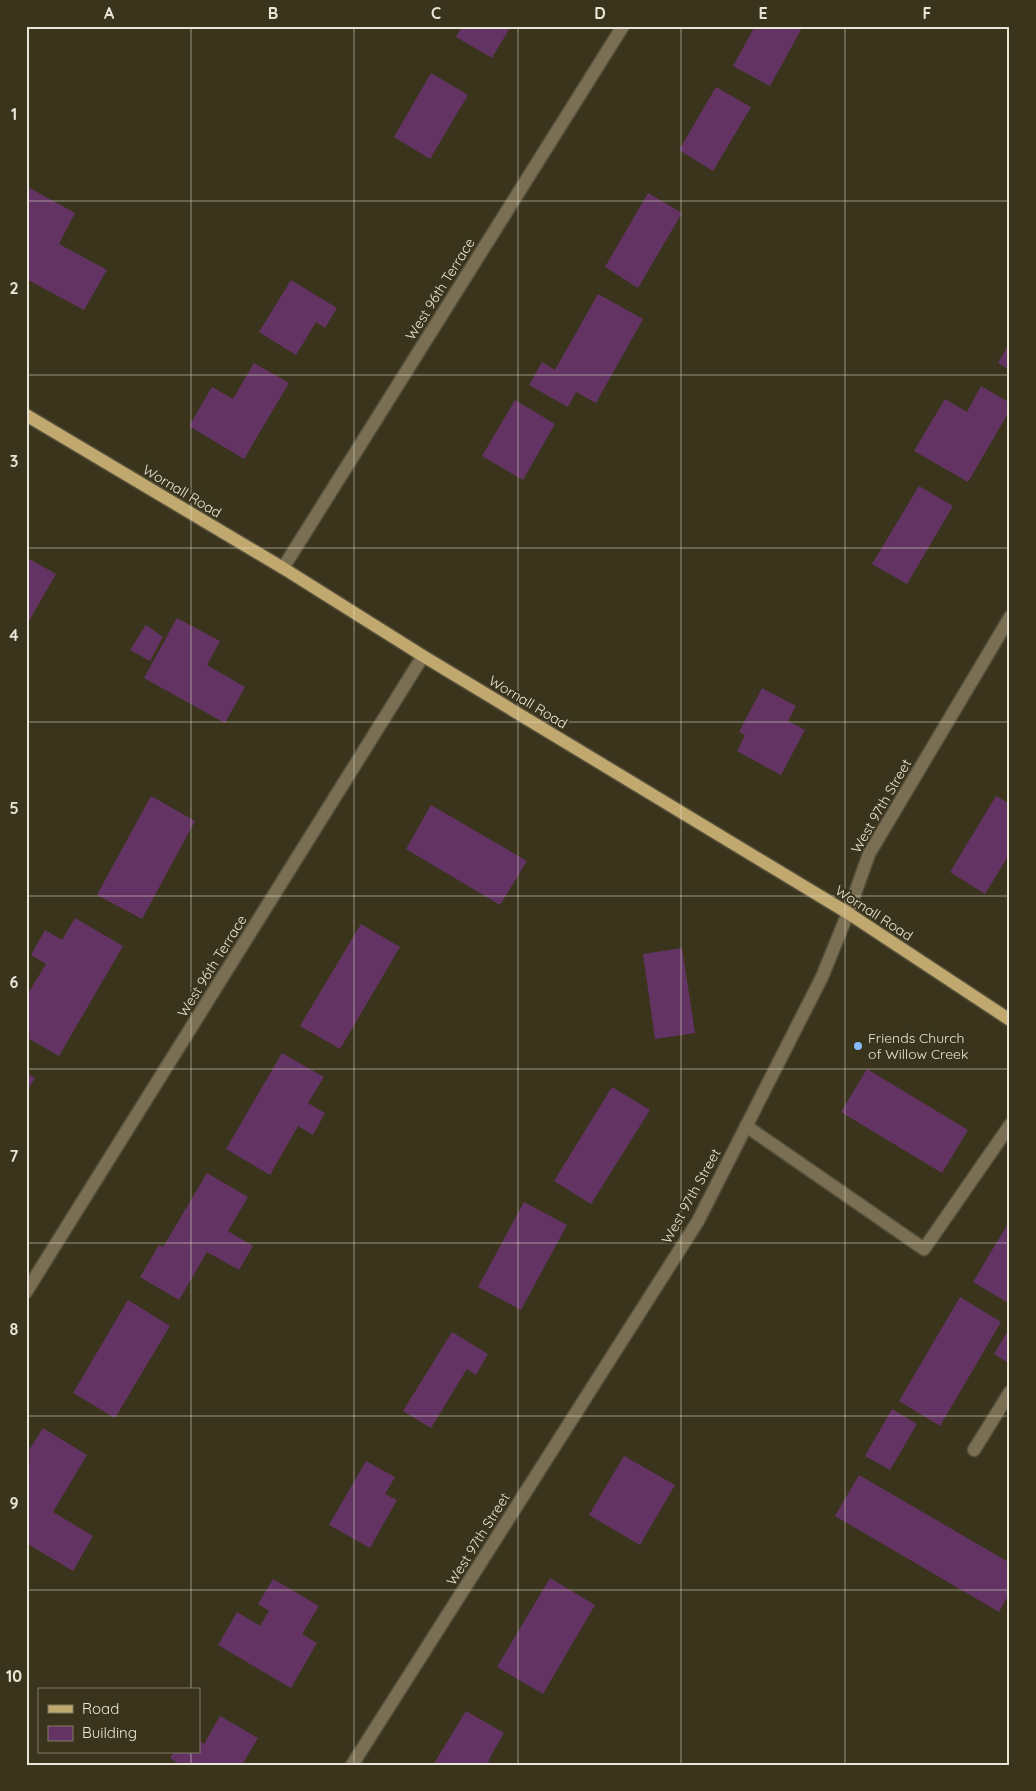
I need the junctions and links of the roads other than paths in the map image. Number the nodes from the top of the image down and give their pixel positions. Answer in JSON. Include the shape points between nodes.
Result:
{"nodes":[{"id":1,"x":624,"y":26,"type":"edge"},
{"id":2,"x":26,"y":416,"type":"edge"},
{"id":3,"x":283,"y":568,"type":"junction"},
{"id":4,"x":1010,"y":617,"type":"edge"},
{"id":5,"x":423,"y":656,"type":"junction"},
{"id":6,"x":848,"y":913,"type":"junction"},
{"id":7,"x":1010,"y":1020,"type":"edge"},
{"id":8,"x":1010,"y":1125,"type":"edge"},
{"id":9,"x":746,"y":1126,"type":"junction"},
{"id":10,"x":26,"y":1292,"type":"edge"},
{"id":11,"x":1010,"y":1392,"type":"edge"},
{"id":12,"x":974,"y":1450,"type":"dead end"},
{"id":13,"x":352,"y":1765,"type":"edge"}],
"edges":[{"from":1,"to":3,"type":"street","name":"West 96th Terrace"},
{"from":2,"to":3,"type":"main road","name":"Wornall Road"},
{"from":3,"to":5,"type":"main road","name":"Wornall Road"},
{"from":4,"to":6,"type":"street","name":"West 97th Street","via":[[869,854]]},
{"from":5,"to":6,"type":"main road","name":"Wornall Road"},
{"from":5,"to":10,"type":"street","name":"West 96th Terrace"},
{"from":6,"to":7,"type":"main road","name":"Wornall Road"},
{"from":6,"to":9,"type":"street","name":"West 97th Street","via":[[822,977]]},
{"from":8,"to":9,"type":"street","via":[[924,1249]]},
{"from":9,"to":13,"type":"street","name":"West 97th Street","via":[[698,1220]]},
{"from":11,"to":12,"type":"street"}]}
